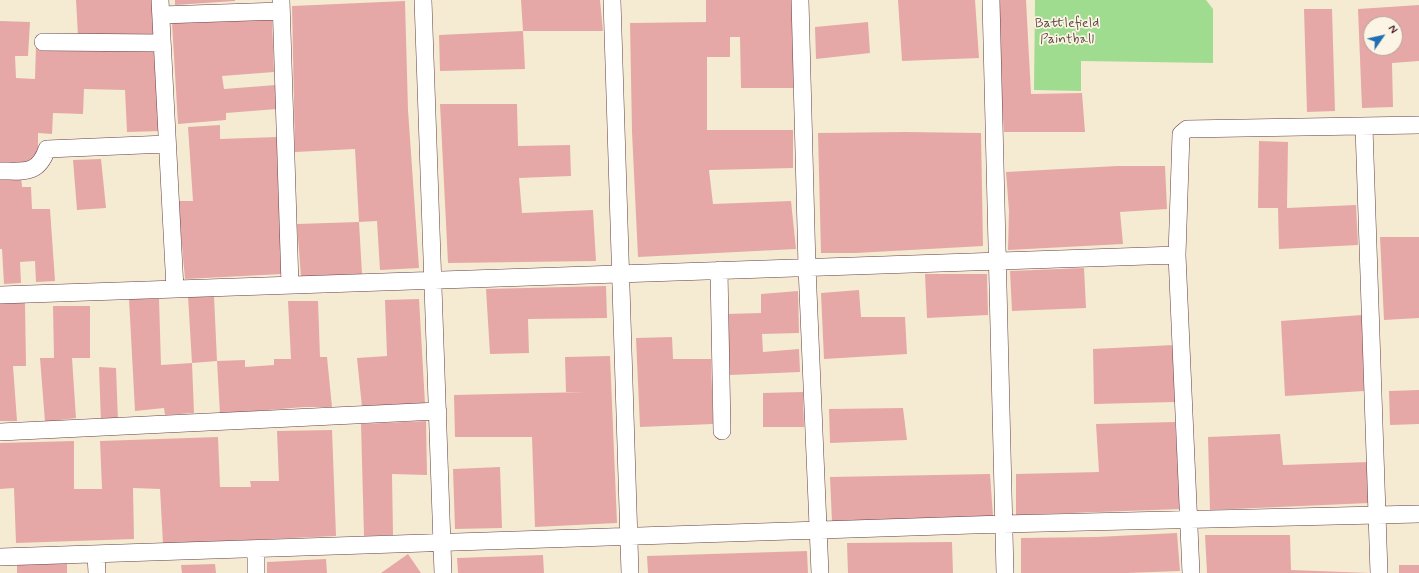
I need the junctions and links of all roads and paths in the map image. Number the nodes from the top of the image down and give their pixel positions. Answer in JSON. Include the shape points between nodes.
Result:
{"nodes":[{"id":1,"x":423,"y":0,"type":"edge"},
{"id":2,"x":612,"y":0,"type":"edge"},
{"id":3,"x":800,"y":0,"type":"edge"},
{"id":4,"x":991,"y":0,"type":"edge"},
{"id":5,"x":281,"y":5,"type":"edge"},
{"id":6,"x":160,"y":8,"type":"edge"},
{"id":7,"x":43,"y":42,"type":"dead end"},
{"id":8,"x":162,"y":43,"type":"junction"},
{"id":9,"x":1419,"y":125,"type":"edge"},
{"id":10,"x":1364,"y":127,"type":"junction"},
{"id":11,"x":167,"y":144,"type":"junction"},
{"id":12,"x":0,"y":171,"type":"edge"},
{"id":13,"x":1177,"y":255,"type":"junction"},
{"id":14,"x":998,"y":260,"type":"junction"},
{"id":15,"x":807,"y":267,"type":"junction"},
{"id":16,"x":719,"y":270,"type":"junction"},
{"id":17,"x":620,"y":273,"type":"junction"},
{"id":18,"x":432,"y":280,"type":"junction"},
{"id":19,"x":290,"y":285,"type":"junction"},
{"id":20,"x":175,"y":289,"type":"junction"},
{"id":21,"x":0,"y":295,"type":"edge"},
{"id":22,"x":438,"y":411,"type":"junction"},
{"id":23,"x":722,"y":431,"type":"dead end"},
{"id":24,"x":0,"y":432,"type":"edge"},
{"id":25,"x":1419,"y":514,"type":"edge"},
{"id":26,"x":1377,"y":515,"type":"junction"},
{"id":27,"x":1190,"y":518,"type":"junction"},
{"id":28,"x":1003,"y":524,"type":"junction"},
{"id":29,"x":819,"y":530,"type":"junction"},
{"id":30,"x":629,"y":537,"type":"junction"},
{"id":31,"x":443,"y":542,"type":"junction"},
{"id":32,"x":256,"y":550,"type":"junction"},
{"id":33,"x":96,"y":555,"type":"junction"},
{"id":34,"x":0,"y":557,"type":"edge"},
{"id":35,"x":97,"y":573,"type":"edge"},
{"id":36,"x":256,"y":573,"type":"edge"},
{"id":37,"x":443,"y":573,"type":"edge"},
{"id":38,"x":630,"y":573,"type":"edge"},
{"id":39,"x":820,"y":573,"type":"edge"},
{"id":40,"x":1005,"y":573,"type":"edge"},
{"id":41,"x":1191,"y":573,"type":"edge"},
{"id":42,"x":1379,"y":573,"type":"edge"}],
"edges":[{"from":1,"to":18,"type":"street"},
{"from":2,"to":17,"type":"street"},
{"from":3,"to":15,"type":"street"},
{"from":4,"to":14,"type":"street"},
{"from":5,"to":6,"type":"street"},
{"from":5,"to":19,"type":"street"},
{"from":6,"to":8,"type":"street"},
{"from":7,"to":8,"type":"street"},
{"from":8,"to":11,"type":"street"},
{"from":9,"to":10,"type":"street"},
{"from":10,"to":13,"type":"street","via":[[1187,129],[1180,134]]},
{"from":10,"to":26,"type":"street"},
{"from":11,"to":12,"type":"street","via":[[47,149],[43,160],[36,168],[25,171]]},
{"from":11,"to":20,"type":"street"},
{"from":13,"to":14,"type":"street"},
{"from":13,"to":27,"type":"street"},
{"from":14,"to":15,"type":"street"},
{"from":14,"to":28,"type":"street"},
{"from":15,"to":16,"type":"street"},
{"from":15,"to":29,"type":"street"},
{"from":16,"to":17,"type":"street"},
{"from":16,"to":23,"type":"street"},
{"from":17,"to":18,"type":"street"},
{"from":17,"to":30,"type":"street"},
{"from":18,"to":19,"type":"street"},
{"from":18,"to":22,"type":"street"},
{"from":19,"to":20,"type":"street"},
{"from":20,"to":21,"type":"street"},
{"from":22,"to":24,"type":"street"},
{"from":22,"to":31,"type":"street"},
{"from":25,"to":26,"type":"street"},
{"from":26,"to":27,"type":"street"},
{"from":26,"to":42,"type":"street"},
{"from":27,"to":28,"type":"street"},
{"from":27,"to":41,"type":"street"},
{"from":28,"to":29,"type":"street"},
{"from":28,"to":40,"type":"street"},
{"from":29,"to":30,"type":"street"},
{"from":29,"to":39,"type":"street"},
{"from":30,"to":31,"type":"street"},
{"from":30,"to":38,"type":"street"},
{"from":31,"to":32,"type":"street"},
{"from":31,"to":37,"type":"street"},
{"from":32,"to":33,"type":"street"},
{"from":32,"to":36,"type":"street"},
{"from":33,"to":34,"type":"street"},
{"from":33,"to":35,"type":"street"}]}
